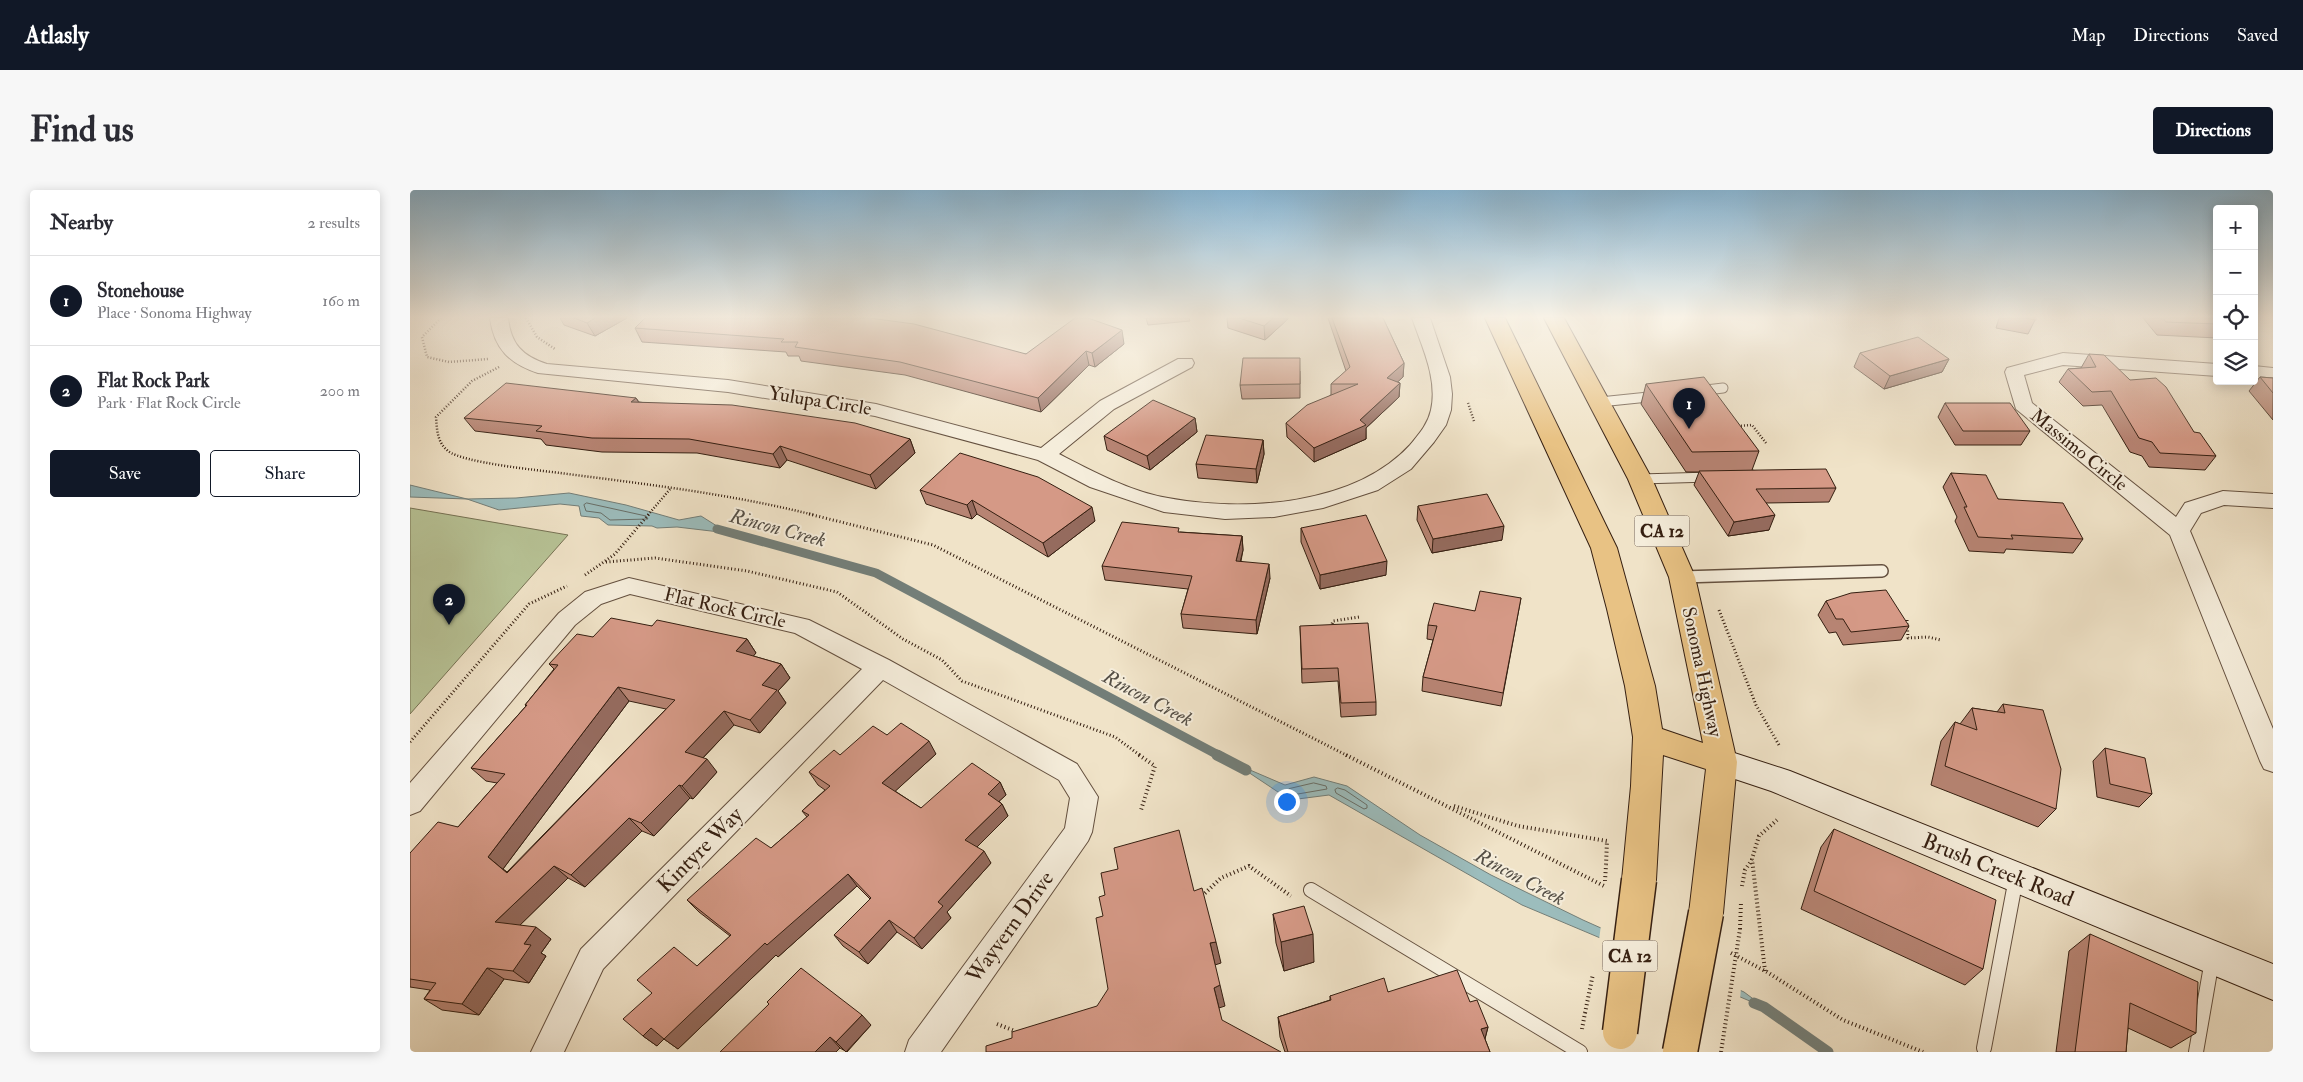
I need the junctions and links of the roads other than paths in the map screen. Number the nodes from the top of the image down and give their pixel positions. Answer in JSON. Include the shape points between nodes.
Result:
{"nodes":[{"id":1,"x":504,"y":358,"type":"edge"},
{"id":2,"x":1435,"y":358,"type":"edge"},
{"id":3,"x":1514,"y":358,"type":"edge"},
{"id":4,"x":1576,"y":358,"type":"edge"},
{"id":5,"x":1185,"y":363,"type":"dead end"},
{"id":6,"x":2213,"y":370,"type":"edge"},
{"id":7,"x":2258,"y":372,"type":"edge"},
{"id":8,"x":2273,"y":374,"type":"edge"},
{"id":9,"x":1723,"y":388,"type":"dead end"},
{"id":10,"x":1684,"y":393,"type":"edge"},
{"id":11,"x":1664,"y":395,"type":"edge"},
{"id":12,"x":1600,"y":402,"type":"junction"},
{"id":13,"x":1045,"y":456,"type":"junction"},
{"id":14,"x":1722,"y":477,"type":"edge"},
{"id":15,"x":1640,"y":480,"type":"junction"},
{"id":16,"x":2273,"y":500,"type":"edge"},
{"id":17,"x":2180,"y":531,"type":"junction"},
{"id":18,"x":1882,"y":570,"type":"dead end"},
{"id":19,"x":1682,"y":577,"type":"junction"},
{"id":20,"x":880,"y":668,"type":"junction"},
{"id":21,"x":1648,"y":737,"type":"junction"},
{"id":22,"x":2273,"y":761,"type":"edge"},
{"id":23,"x":1722,"y":762,"type":"junction"},
{"id":24,"x":1084,"y":797,"type":"joint"},
{"id":25,"x":410,"y":803,"type":"edge"},
{"id":26,"x":2016,"y":878,"type":"junction"},
{"id":27,"x":1311,"y":890,"type":"dead end"},
{"id":28,"x":2212,"y":958,"type":"junction"},
{"id":29,"x":2273,"y":982,"type":"edge"},
{"id":30,"x":1619,"y":1042,"type":"edge"},
{"id":31,"x":1984,"y":1048,"type":"dead end"},
{"id":32,"x":547,"y":1052,"type":"edge"},
{"id":33,"x":921,"y":1052,"type":"edge"},
{"id":34,"x":1580,"y":1052,"type":"edge"},
{"id":35,"x":1680,"y":1052,"type":"edge"},
{"id":36,"x":2196,"y":1052,"type":"edge"}],
"edges":[{"from":1,"to":13,"type":"street","name":"Yulupa Circle","via":[[545,369],[728,386],[876,410]]},
{"from":2,"to":13,"type":"street","name":"Yulupa Circle","via":[[1441,377],[1441,410],[1427,438],[1404,464],[1371,485],[1313,503],[1274,510],[1225,512],[1164,505],[1097,482]]},
{"from":3,"to":21,"type":"main road","number":"CA 12","via":[[1604,548],[1640,686]]},
{"from":4,"to":12,"type":"main road","name":"Sonoma Highway","number":"CA 12"},
{"from":5,"to":13,"type":"street","via":[[1107,405]]},
{"from":6,"to":17,"type":"street","name":"Massimo Circle","via":[[2063,360],[2014,372],[2023,405]]},
{"from":7,"to":8,"type":"street"},
{"from":9,"to":10,"type":"lane"},
{"from":11,"to":12,"type":"lane"},
{"from":12,"to":15,"type":"main road","name":"Sonoma Highway","number":"CA 12"},
{"from":14,"to":15,"type":"lane"},
{"from":15,"to":19,"type":"main road","name":"Sonoma Highway","number":"CA 12"},
{"from":16,"to":17,"type":"street","via":[[2223,498],[2193,508]]},
{"from":17,"to":22,"type":"street","name":"Massimo Circle"},
{"from":18,"to":19,"type":"lane"},
{"from":19,"to":23,"type":"main road","name":"Sonoma Highway","number":"CA 12"},
{"from":20,"to":24,"type":"street","name":"Flat Rock Circle","via":[[1068,772]]},
{"from":20,"to":25,"type":"street","name":"Flat Rock Circle","via":[[802,626],[630,586],[593,598],[567,619]]},
{"from":20,"to":32,"type":"street","name":"Kintyre Way","via":[[592,959]]},
{"from":21,"to":23,"type":"main road"},
{"from":21,"to":30,"type":"main road","number":"CA 12","bridge":true,"via":[[1647,786],[1625,885]]},
{"from":23,"to":26,"type":"street","name":"Brush Creek Road","via":[[1779,780]]},
{"from":23,"to":35,"type":"main road","name":"Sonoma Highway","number":"CA 12","bridge":true,"via":[[1706,913]]},
{"from":24,"to":33,"type":"street","name":"Wayvern Drive","via":[[1078,832]]},
{"from":26,"to":28,"type":"street","name":"Brush Creek Road"},
{"from":26,"to":31,"type":"lane"},
{"from":27,"to":34,"type":"lane"},
{"from":28,"to":29,"type":"street","name":"Brush Creek Road"},
{"from":28,"to":36,"type":"lane"}]}
